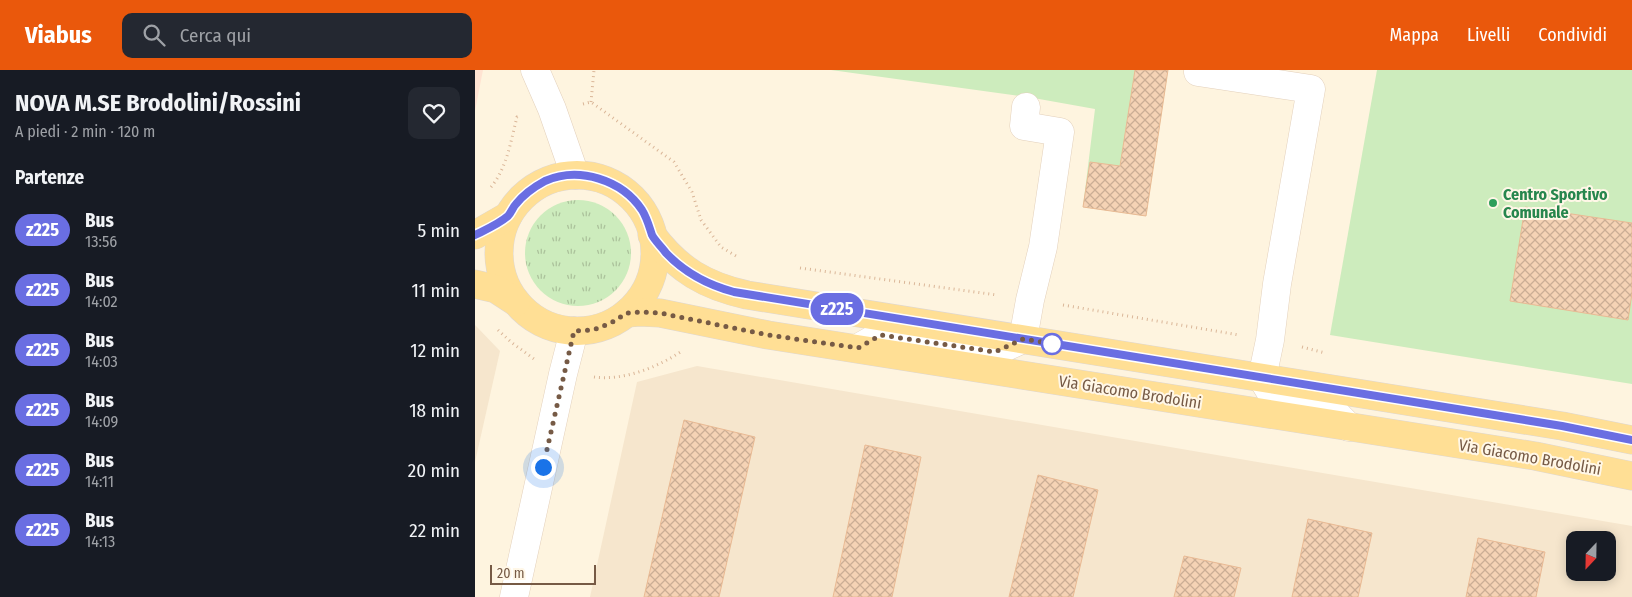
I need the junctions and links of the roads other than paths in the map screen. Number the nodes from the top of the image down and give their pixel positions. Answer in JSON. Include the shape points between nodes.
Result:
{"nodes":[{"id":1,"x":535,"y":70,"type":"edge"},
{"id":2,"x":1199,"y":70,"type":"edge"},
{"id":3,"x":1027,"y":107,"type":"dead end"},
{"id":4,"x":575,"y":175,"type":"junction"},
{"id":5,"x":508,"y":216,"type":"junction"},
{"id":6,"x":475,"y":235,"type":"edge"},
{"id":7,"x":653,"y":235,"type":"junction"},
{"id":8,"x":475,"y":284,"type":"edge"},
{"id":9,"x":516,"y":302,"type":"junction"},
{"id":10,"x":627,"y":313,"type":"junction"},
{"id":11,"x":574,"y":331,"type":"junction"},
{"id":12,"x":1023,"y":339,"type":"junction"},
{"id":13,"x":858,"y":348,"type":"junction"},
{"id":14,"x":1262,"y":378,"type":"junction"},
{"id":15,"x":1349,"y":427,"type":"junction"},
{"id":16,"x":1632,"y":440,"type":"edge"},
{"id":17,"x":1632,"y":476,"type":"edge"},
{"id":18,"x":514,"y":597,"type":"edge"}],
"edges":[{"from":1,"to":4,"type":"street"},
{"from":2,"to":14,"type":"street","via":[[1311,89]]},
{"from":3,"to":12,"type":"street","via":[[1024,126],[1060,132],[1043,247]]},
{"from":4,"to":5,"type":"main road","via":[[553,178],[534,187]]},
{"from":4,"to":7,"type":"main road","via":[[599,178],[623,190],[641,209]]},
{"from":5,"to":6,"type":"main road"},
{"from":5,"to":9,"type":"main road","via":[[500,236],[499,257],[502,278]]},
{"from":7,"to":10,"type":"main road","via":[[652,275],[642,297]]},
{"from":7,"to":12,"type":"main road","via":[[668,255],[689,273],[725,290]]},
{"from":8,"to":9,"type":"main road","via":[[496,289]]},
{"from":9,"to":11,"type":"main road","via":[[540,322]]},
{"from":10,"to":11,"type":"main road","via":[[605,326]]},
{"from":10,"to":13,"type":"main road","name":"Via Giacomo Brodolini","via":[[660,313],[768,335]]},
{"from":11,"to":18,"type":"street"},
{"from":12,"to":13,"type":"street","via":[[995,352],[881,335]]},
{"from":12,"to":14,"type":"main road"},
{"from":13,"to":15,"type":"main road","name":"Via Giacomo Brodolini"},
{"from":14,"to":15,"type":"street","via":[[1273,396],[1328,406]]},
{"from":14,"to":16,"type":"main road"},
{"from":15,"to":17,"type":"main road","name":"Via Giacomo Brodolini","via":[[1535,456]]}]}
